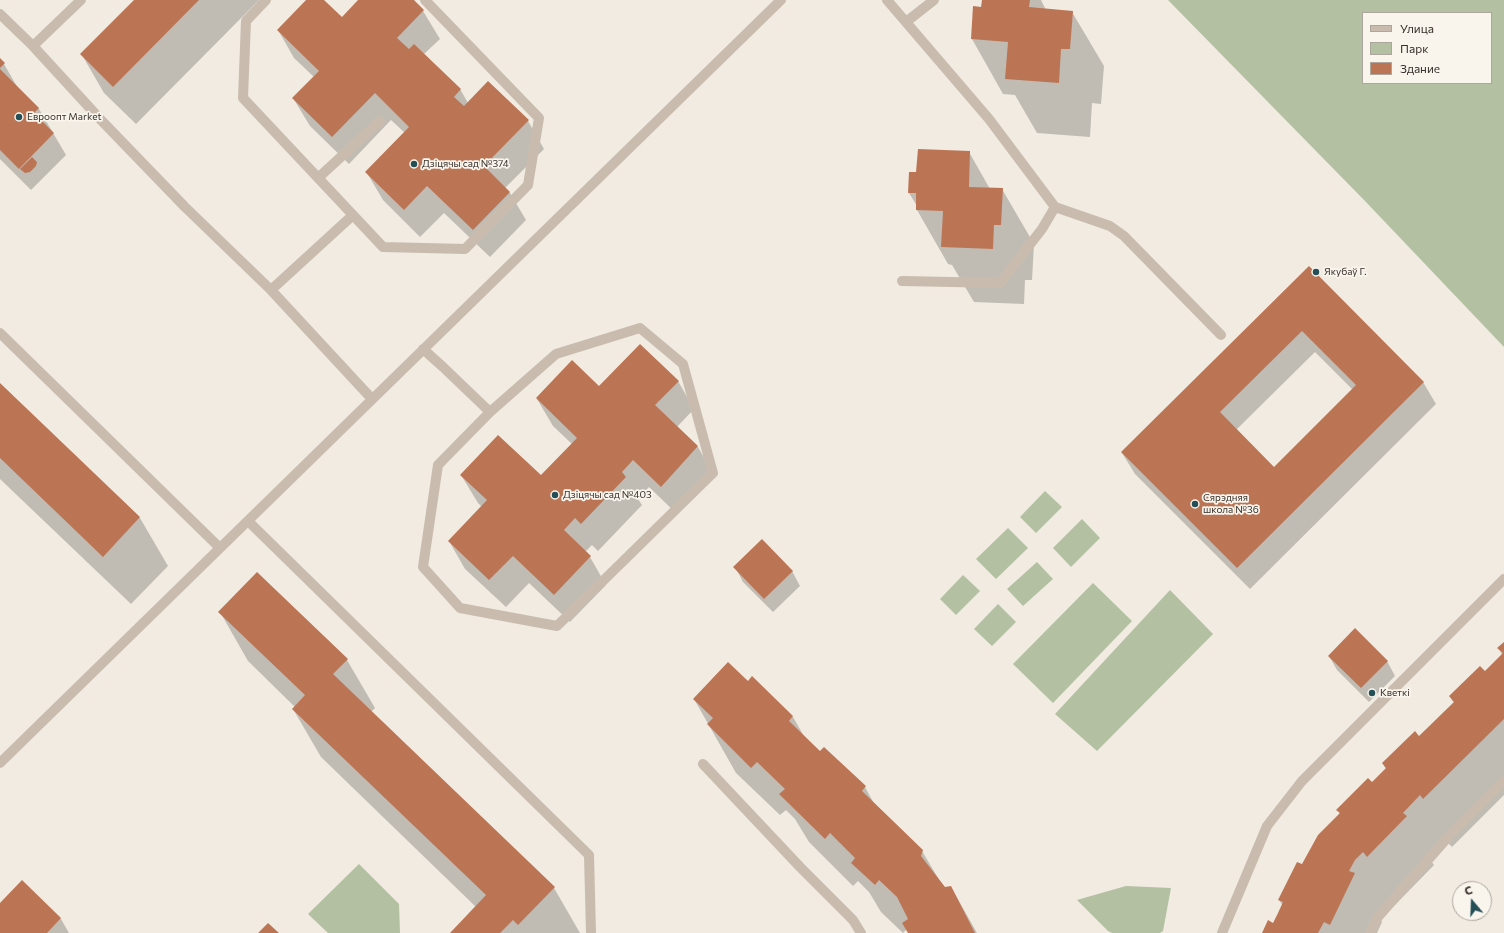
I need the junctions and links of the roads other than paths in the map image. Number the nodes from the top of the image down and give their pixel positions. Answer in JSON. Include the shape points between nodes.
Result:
{"nodes":[{"id":1,"x":81,"y":0,"type":"edge"},
{"id":2,"x":266,"y":0,"type":"edge"},
{"id":3,"x":425,"y":0,"type":"edge"},
{"id":4,"x":781,"y":0,"type":"edge"},
{"id":5,"x":887,"y":0,"type":"edge"},
{"id":6,"x":934,"y":0,"type":"edge"},
{"id":7,"x":0,"y":14,"type":"edge"},
{"id":8,"x":906,"y":22,"type":"junction"},
{"id":9,"x":33,"y":46,"type":"junction"},
{"id":10,"x":380,"y":121,"type":"dead end"},
{"id":11,"x":318,"y":178,"type":"junction"},
{"id":12,"x":1054,"y":207,"type":"junction"},
{"id":13,"x":353,"y":215,"type":"junction"},
{"id":14,"x":902,"y":281,"type":"dead end"},
{"id":15,"x":271,"y":290,"type":"junction"},
{"id":16,"x":0,"y":333,"type":"edge"},
{"id":17,"x":1222,"y":335,"type":"dead end"},
{"id":18,"x":423,"y":349,"type":"junction"},
{"id":19,"x":372,"y":399,"type":"junction"},
{"id":20,"x":490,"y":412,"type":"junction"},
{"id":21,"x":248,"y":521,"type":"junction"},
{"id":22,"x":220,"y":548,"type":"junction"},
{"id":23,"x":1504,"y":579,"type":"edge"},
{"id":24,"x":0,"y":763,"type":"edge"},
{"id":25,"x":702,"y":764,"type":"dead end"},
{"id":26,"x":1504,"y":781,"type":"edge"},
{"id":27,"x":591,"y":933,"type":"edge"},
{"id":28,"x":861,"y":933,"type":"edge"},
{"id":29,"x":1222,"y":933,"type":"edge"},
{"id":30,"x":1370,"y":933,"type":"edge"}],
"edges":[{"from":1,"to":9,"type":"lane"},
{"from":2,"to":11,"type":"lane","via":[[246,21],[243,98]]},
{"from":3,"to":13,"type":"lane","via":[[539,118],[528,185],[465,249],[383,247]]},
{"from":4,"to":18,"type":"lane"},
{"from":5,"to":8,"type":"lane"},
{"from":6,"to":8,"type":"lane"},
{"from":7,"to":9,"type":"lane"},
{"from":8,"to":12,"type":"lane","via":[[989,119]]},
{"from":9,"to":15,"type":"lane","via":[[180,202]]},
{"from":10,"to":11,"type":"lane"},
{"from":11,"to":13,"type":"lane"},
{"from":12,"to":14,"type":"lane","via":[[1042,229],[1000,283]]},
{"from":12,"to":17,"type":"lane","via":[[1110,226],[1124,236]]},
{"from":13,"to":15,"type":"lane"},
{"from":15,"to":19,"type":"lane"},
{"from":16,"to":22,"type":"lane"},
{"from":18,"to":19,"type":"lane"},
{"from":18,"to":20,"type":"lane"},
{"from":19,"to":21,"type":"lane"},
{"from":20,"to":20,"type":"lane","via":[[438,465],[434,488],[423,567],[460,608],[557,626],[713,473],[683,364],[640,328],[556,354]]},
{"from":21,"to":22,"type":"lane"},
{"from":21,"to":27,"type":"lane","via":[[590,855]]},
{"from":22,"to":24,"type":"lane"},
{"from":23,"to":29,"type":"lane","via":[[1302,781],[1267,826]]},
{"from":25,"to":28,"type":"lane","via":[[853,920]]},
{"from":26,"to":30,"type":"lane","via":[[1448,836],[1378,917]]}]}
